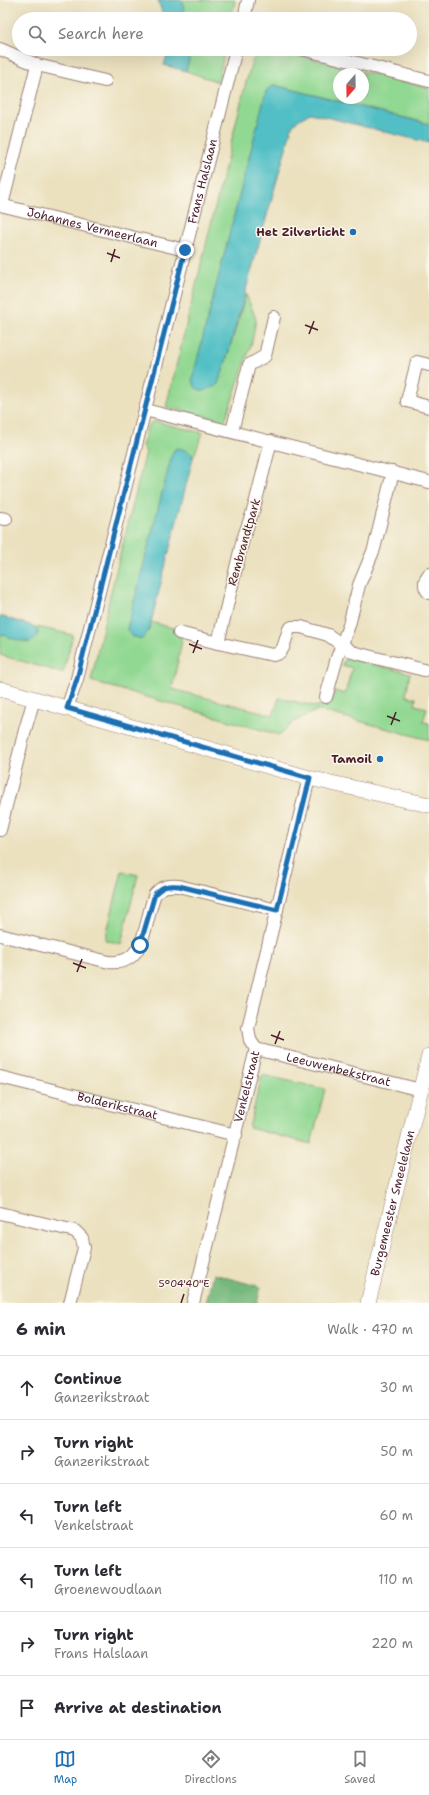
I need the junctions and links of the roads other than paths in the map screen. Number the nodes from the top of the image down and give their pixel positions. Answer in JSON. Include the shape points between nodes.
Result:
{"nodes":[{"id":1,"x":248,"y":0,"type":"edge"},
{"id":2,"x":245,"y":12,"type":"edge"},
{"id":3,"x":0,"y":49,"type":"edge"},
{"id":4,"x":12,"y":54,"type":"edge"},
{"id":5,"x":16,"y":56,"type":"edge"},
{"id":6,"x":234,"y":56,"type":"edge"},
{"id":7,"x":330,"y":56,"type":"edge"},
{"id":8,"x":37,"y":65,"type":"junction"},
{"id":9,"x":105,"y":81,"type":"dead end"},
{"id":10,"x":429,"y":81,"type":"edge"},
{"id":11,"x":1,"y":205,"type":"edge"},
{"id":12,"x":185,"y":250,"type":"junction"},
{"id":13,"x":274,"y":317,"type":"dead end"},
{"id":14,"x":429,"y":365,"type":"edge"},
{"id":15,"x":429,"y":407,"type":"edge"},
{"id":16,"x":145,"y":410,"type":"junction"},
{"id":17,"x":232,"y":431,"type":"junction"},
{"id":18,"x":271,"y":442,"type":"junction"},
{"id":19,"x":393,"y":472,"type":"junction"},
{"id":20,"x":429,"y":482,"type":"edge"},
{"id":21,"x":429,"y":574,"type":"edge"},
{"id":22,"x":429,"y":593,"type":"edge"},
{"id":23,"x":179,"y":633,"type":"dead end"},
{"id":24,"x":218,"y":643,"type":"junction"},
{"id":25,"x":342,"y":645,"type":"junction"},
{"id":26,"x":424,"y":670,"type":"dead end"},
{"id":27,"x":0,"y":690,"type":"edge"},
{"id":28,"x":326,"y":697,"type":"dead end"},
{"id":29,"x":34,"y":699,"type":"junction"},
{"id":30,"x":67,"y":708,"type":"junction"},
{"id":31,"x":310,"y":778,"type":"junction"},
{"id":32,"x":429,"y":805,"type":"edge"},
{"id":33,"x":0,"y":830,"type":"edge"},
{"id":34,"x":277,"y":910,"type":"junction"},
{"id":35,"x":0,"y":935,"type":"edge"},
{"id":36,"x":256,"y":1049,"type":"junction"},
{"id":37,"x":429,"y":1056,"type":"edge"},
{"id":38,"x":0,"y":1077,"type":"edge"},
{"id":39,"x":421,"y":1090,"type":"junction"},
{"id":40,"x":236,"y":1135,"type":"junction"},
{"id":41,"x":0,"y":1213,"type":"edge"},
{"id":42,"x":70,"y":1303,"type":"edge"},
{"id":43,"x":192,"y":1303,"type":"edge"},
{"id":44,"x":368,"y":1303,"type":"edge"}],
"edges":[{"from":1,"to":2,"type":"street"},
{"from":3,"to":4,"type":"street"},
{"from":5,"to":8,"type":"street"},
{"from":6,"to":12,"type":"street","name":"Frans Halslaan"},
{"from":7,"to":10,"type":"street"},
{"from":8,"to":9,"type":"street"},
{"from":8,"to":11,"type":"street"},
{"from":11,"to":12,"type":"street","name":"Johannes Vermeerlaan"},
{"from":12,"to":16,"type":"street","name":"Frans Halslaan"},
{"from":13,"to":17,"type":"street","via":[[265,356],[249,365]]},
{"from":14,"to":15,"type":"street","via":[[417,362],[407,401]]},
{"from":16,"to":17,"type":"street"},
{"from":16,"to":30,"type":"street","name":"Frans Halslaan","via":[[77,679]]},
{"from":17,"to":18,"type":"street"},
{"from":18,"to":19,"type":"street"},
{"from":18,"to":24,"type":"street","name":"Rembrandtpark","via":[[243,539]]},
{"from":19,"to":20,"type":"street"},
{"from":19,"to":25,"type":"street","via":[[374,549],[359,585]]},
{"from":21,"to":22,"type":"street","via":[[425,582]]},
{"from":23,"to":24,"type":"street"},
{"from":24,"to":25,"type":"street","via":[[273,655],[279,653],[289,630],[297,627],[328,634]]},
{"from":25,"to":26,"type":"street","via":[[352,652]]},
{"from":25,"to":28,"type":"street"},
{"from":27,"to":29,"type":"street"},
{"from":29,"to":30,"type":"street"},
{"from":29,"to":33,"type":"street"},
{"from":30,"to":31,"type":"street"},
{"from":31,"to":32,"type":"street"},
{"from":31,"to":34,"type":"street","name":"Venkelstraat"},
{"from":34,"to":35,"type":"street","via":[[179,886],[160,888],[151,903],[140,945],[132,958],[121,963]]},
{"from":34,"to":36,"type":"street","name":"Venkelstraat","via":[[248,1028],[250,1040]]},
{"from":36,"to":39,"type":"street","name":"Leeuwenbekstraat"},
{"from":36,"to":40,"type":"street","name":"Venkelstraat"},
{"from":37,"to":39,"type":"street","name":"Burgemeester Smeelelaan"},
{"from":38,"to":40,"type":"street","name":"Bolderikstraat"},
{"from":39,"to":44,"type":"street","name":"Burgemeester Smeelelaan"},
{"from":40,"to":43,"type":"street","name":"Venkelstraat"},
{"from":41,"to":42,"type":"street","via":[[75,1230],[82,1238],[84,1248]]}]}
